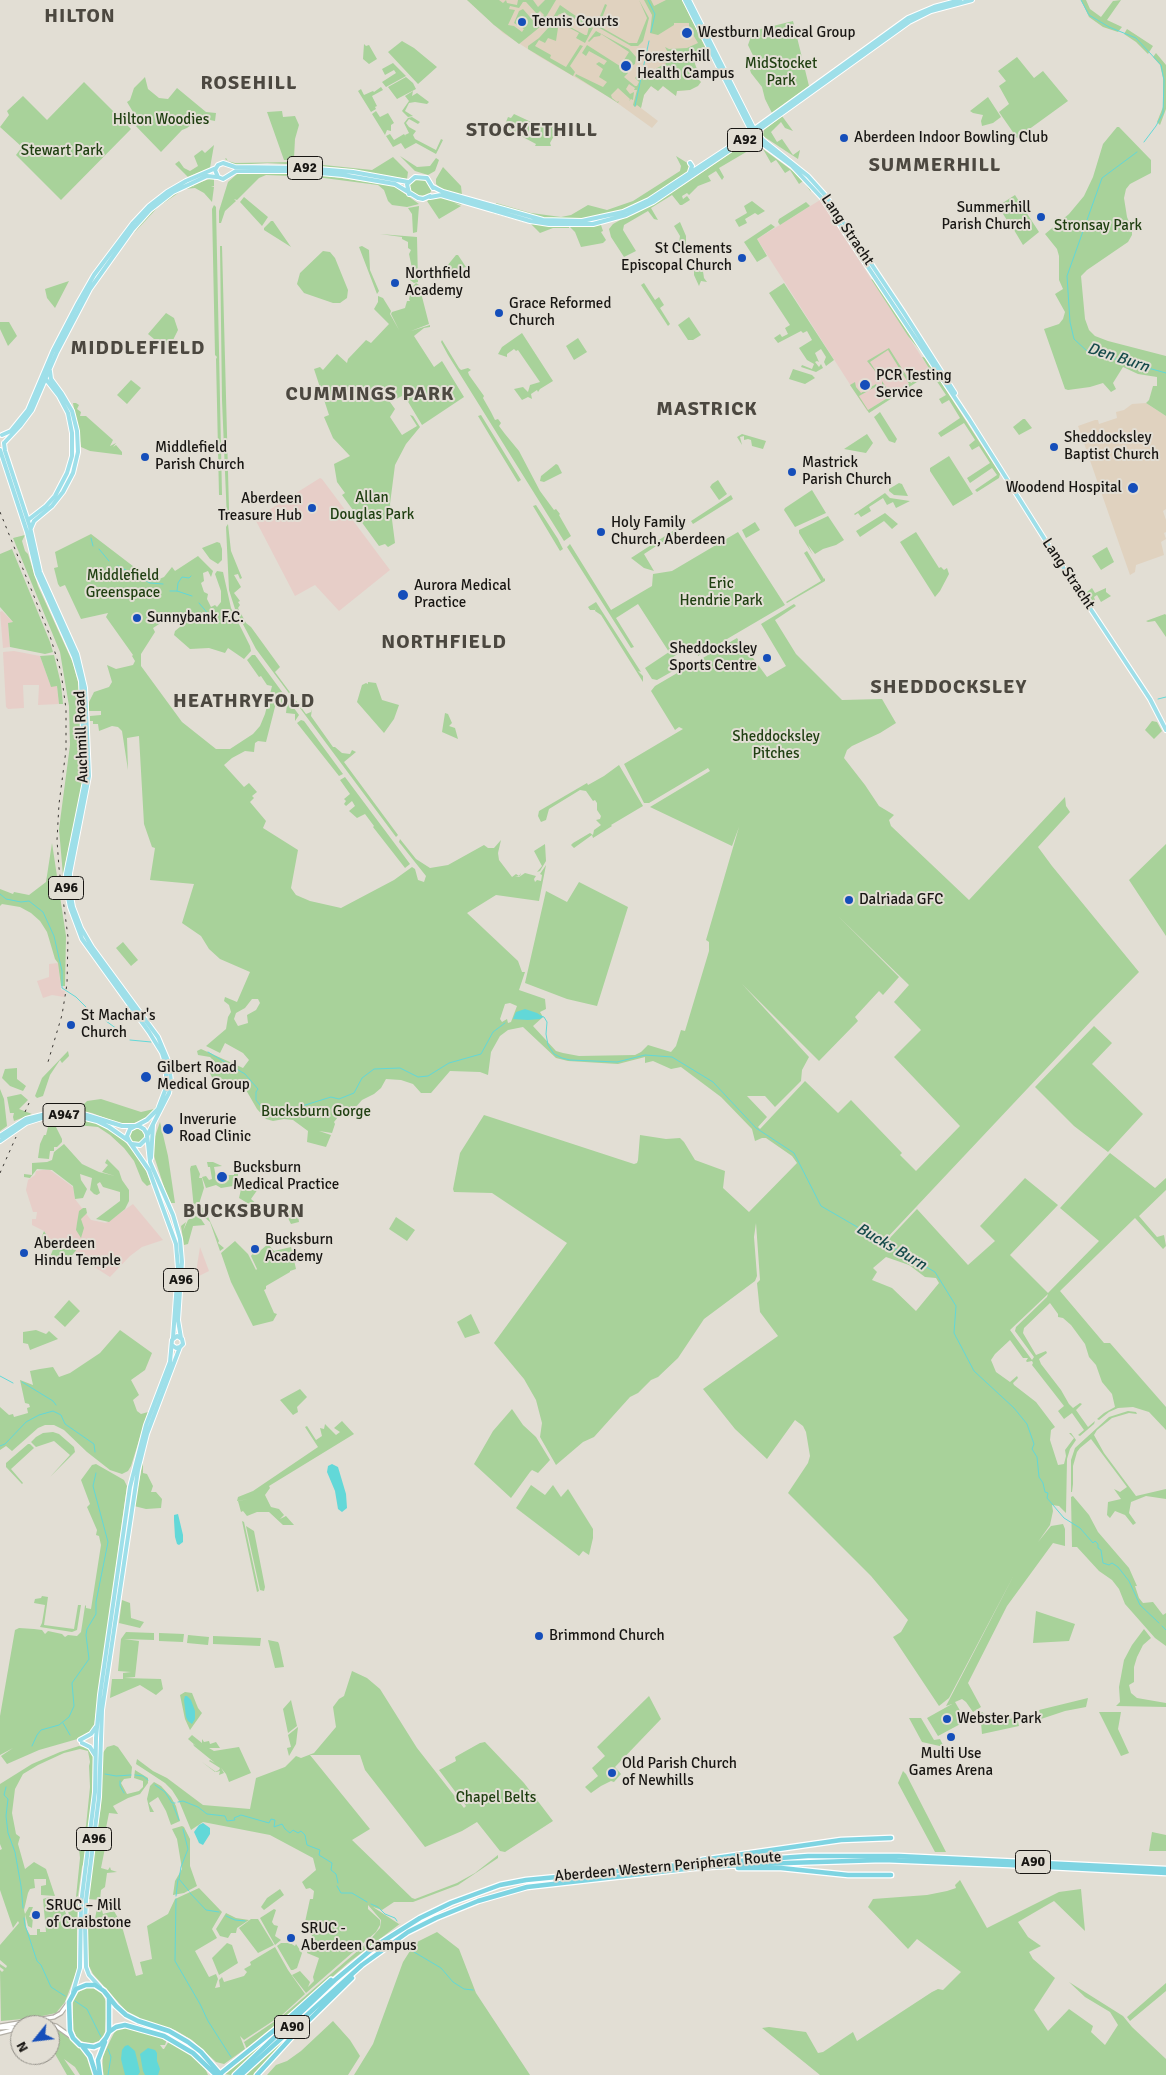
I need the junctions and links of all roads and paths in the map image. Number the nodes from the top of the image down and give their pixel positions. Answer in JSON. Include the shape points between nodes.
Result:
{"nodes":[{"id":1,"x":685,"y":0,"type":"edge"},
{"id":2,"x":689,"y":0,"type":"edge"},
{"id":3,"x":960,"y":0,"type":"edge"},
{"id":4,"x":972,"y":0,"type":"edge"},
{"id":5,"x":754,"y":132,"type":"junction"},
{"id":6,"x":690,"y":162,"type":"dead end"},
{"id":7,"x":228,"y":165,"type":"junction"},
{"id":8,"x":216,"y":168,"type":"junction"},
{"id":9,"x":231,"y":175,"type":"junction"},
{"id":10,"x":687,"y":175,"type":"junction"},
{"id":11,"x":218,"y":177,"type":"junction"},
{"id":12,"x":408,"y":182,"type":"junction"},
{"id":13,"x":433,"y":187,"type":"junction"},
{"id":14,"x":409,"y":194,"type":"junction"},
{"id":15,"x":430,"y":197,"type":"junction"},
{"id":16,"x":50,"y":369,"type":"junction"},
{"id":17,"x":44,"y":373,"type":"junction"},
{"id":18,"x":46,"y":379,"type":"junction"},
{"id":19,"x":41,"y":392,"type":"junction"},
{"id":20,"x":57,"y":393,"type":"junction"},
{"id":21,"x":1,"y":434,"type":"edge"},
{"id":22,"x":3,"y":444,"type":"edge"},
{"id":23,"x":0,"y":450,"type":"edge"},
{"id":24,"x":25,"y":511,"type":"junction"},
{"id":25,"x":32,"y":516,"type":"junction"},
{"id":26,"x":28,"y":520,"type":"junction"},
{"id":27,"x":29,"y":531,"type":"junction"},
{"id":28,"x":1166,"y":730,"type":"edge"},
{"id":29,"x":160,"y":1112,"type":"junction"},
{"id":30,"x":135,"y":1126,"type":"junction"},
{"id":31,"x":0,"y":1136,"type":"edge"},
{"id":32,"x":147,"y":1137,"type":"junction"},
{"id":33,"x":0,"y":1141,"type":"edge"},
{"id":34,"x":130,"y":1142,"type":"junction"},
{"id":35,"x":152,"y":1169,"type":"junction"},
{"id":36,"x":173,"y":1338,"type":"junction"},
{"id":37,"x":181,"y":1338,"type":"junction"},
{"id":38,"x":172,"y":1345,"type":"junction"},
{"id":39,"x":180,"y":1347,"type":"junction"},
{"id":40,"x":141,"y":1448,"type":"junction"},
{"id":41,"x":97,"y":1725,"type":"junction"},
{"id":42,"x":96,"y":1757,"type":"junction"},
{"id":43,"x":891,"y":1838,"type":"dead end"},
{"id":44,"x":899,"y":1858,"type":"junction"},
{"id":45,"x":669,"y":1868,"type":"junction"},
{"id":46,"x":1166,"y":1869,"type":"edge"},
{"id":47,"x":1166,"y":1874,"type":"edge"},
{"id":48,"x":891,"y":1875,"type":"dead end"},
{"id":49,"x":451,"y":1903,"type":"junction"},
{"id":50,"x":436,"y":1918,"type":"junction"},
{"id":51,"x":82,"y":1925,"type":"junction"},
{"id":52,"x":335,"y":1980,"type":"junction"},
{"id":53,"x":344,"y":1980,"type":"junction"},
{"id":54,"x":101,"y":1988,"type":"junction"},
{"id":55,"x":110,"y":1998,"type":"junction"},
{"id":56,"x":70,"y":1999,"type":"junction"},
{"id":57,"x":282,"y":2025,"type":"junction"},
{"id":58,"x":0,"y":2027,"type":"edge"},
{"id":59,"x":301,"y":2028,"type":"junction"},
{"id":60,"x":60,"y":2029,"type":"edge"},
{"id":61,"x":109,"y":2032,"type":"junction"},
{"id":62,"x":73,"y":2038,"type":"junction"},
{"id":63,"x":106,"y":2038,"type":"junction"},
{"id":64,"x":82,"y":2046,"type":"junction"},
{"id":65,"x":209,"y":2060,"type":"junction"},
{"id":66,"x":231,"y":2064,"type":"junction"},
{"id":67,"x":207,"y":2066,"type":"junction"},
{"id":68,"x":96,"y":2075,"type":"edge"},
{"id":69,"x":100,"y":2075,"type":"edge"},
{"id":70,"x":210,"y":2075,"type":"edge"},
{"id":71,"x":219,"y":2075,"type":"edge"},
{"id":72,"x":235,"y":2075,"type":"edge"},
{"id":73,"x":241,"y":2075,"type":"edge"},
{"id":74,"x":257,"y":2075,"type":"edge"}],
"edges":[{"from":1,"to":5,"type":"main road"},
{"from":2,"to":5,"type":"main road"},
{"from":3,"to":5,"type":"main road","number":"A92","via":[[908,18]]},
{"from":4,"to":5,"type":"main road","number":"A92","via":[[931,11],[909,22]]},
{"from":5,"to":10,"type":"main road","number":"A92"},
{"from":5,"to":15,"type":"main road","number":"A92","via":[[647,205],[601,222],[543,223],[441,196]]},
{"from":5,"to":28,"type":"main road","name":"Lang Stracht","via":[[821,196],[1150,699]]},
{"from":6,"to":10,"type":"main road","via":[[692,168]]},
{"from":7,"to":8,"type":"main road","number":"A92","via":[[221,163]]},
{"from":7,"to":9,"type":"main road"},
{"from":7,"to":12,"type":"main road","number":"A92","via":[[326,169]]},
{"from":8,"to":11,"type":"main road"},
{"from":8,"to":17,"type":"main road","number":"A92","via":[[174,187],[133,222],[86,288]]},
{"from":9,"to":11,"type":"main road","number":"A92","via":[[225,179]]},
{"from":9,"to":14,"type":"main road","number":"A92","via":[[238,171],[276,170],[343,175],[395,184]]},
{"from":10,"to":13,"type":"main road","number":"A92","via":[[635,207],[603,218],[577,222],[537,218]]},
{"from":11,"to":16,"type":"main road","number":"A92","via":[[209,176],[181,187],[142,218],[90,289]]},
{"from":12,"to":13,"type":"main road","number":"A92","via":[[418,176],[428,180]]},
{"from":12,"to":14,"type":"main road"},
{"from":13,"to":15,"type":"main road"},
{"from":14,"to":15,"type":"main road","number":"A92"},
{"from":16,"to":18,"type":"main road","number":"A92"},
{"from":16,"to":27,"type":"main road","via":[[51,379],[71,409],[76,424],[77,456],[63,492],[33,522]]},
{"from":17,"to":18,"type":"main road"},
{"from":17,"to":21,"type":"main road","number":"A92","via":[[24,416],[11,431]]},
{"from":18,"to":19,"type":"main road","number":"A92"},
{"from":18,"to":20,"type":"main road"},
{"from":19,"to":20,"type":"main road","via":[[50,388]]},
{"from":19,"to":22,"type":"main road","number":"A92","via":[[28,415]]},
{"from":20,"to":25,"type":"main road","via":[[70,424],[70,461],[55,496]]},
{"from":21,"to":22,"type":"main road","number":"A92"},
{"from":22,"to":24,"type":"main road","number":"A96"},
{"from":23,"to":27,"type":"main road","name":"Auchmill Road","number":"A96"},
{"from":24,"to":25,"type":"main road"},
{"from":24,"to":26,"type":"main road","number":"A96"},
{"from":25,"to":26,"type":"main road"},
{"from":26,"to":27,"type":"main road","name":"Auchmill Road","number":"A96"},
{"from":27,"to":29,"type":"main road","name":"Auchmill Road","number":"A96","via":[[52,603],[75,649],[85,688],[89,781],[70,873],[71,899],[92,947],[165,1051],[171,1082]]},
{"from":27,"to":30,"type":"main road","name":"Auchmill Road","number":"A96","via":[[38,577],[74,657],[82,688],[85,782],[66,874],[70,907],[82,939],[150,1032],[166,1066],[167,1086],[161,1104],[151,1116]]},
{"from":29,"to":32,"type":"main road","name":"Auchmill Road","number":"A96"},
{"from":29,"to":35,"type":"main road","number":"A96","via":[[151,1133]]},
{"from":30,"to":31,"type":"main road","number":"A947","via":[[122,1126],[77,1112],[54,1112],[23,1121]]},
{"from":30,"to":32,"type":"main road","via":[[143,1128]]},
{"from":30,"to":34,"type":"main road","via":[[127,1136]]},
{"from":32,"to":34,"type":"main road","via":[[140,1145]]},
{"from":32,"to":35,"type":"main road","number":"A96"},
{"from":33,"to":34,"type":"main road","number":"A947","via":[[26,1123],[63,1115],[97,1121]]},
{"from":34,"to":36,"type":"main road","number":"A96","via":[[148,1167],[176,1244],[178,1268]]},
{"from":35,"to":37,"type":"main road","number":"A96","via":[[180,1239],[182,1262],[178,1322]]},
{"from":36,"to":37,"type":"main road"},
{"from":36,"to":38,"type":"main road","number":"A96"},
{"from":37,"to":39,"type":"main road","number":"A96","via":[[183,1343]]},
{"from":38,"to":39,"type":"main road"},
{"from":38,"to":40,"type":"main road","number":"A96","via":[[169,1366]]},
{"from":39,"to":40,"type":"main road","number":"A96"},
{"from":40,"to":41,"type":"main road","number":"A96","via":[[130,1488]]},
{"from":40,"to":51,"type":"main road","number":"A96","via":[[102,1710],[99,1797]]},
{"from":41,"to":42,"type":"main road","number":"A96"},
{"from":41,"to":42,"type":"main road","via":[[81,1742],[92,1748]]},
{"from":42,"to":51,"type":"main road","number":"A96","via":[[95,1792],[82,1894]]},
{"from":43,"to":45,"type":"highway","number":"A90","via":[[841,1840]]},
{"from":44,"to":45,"type":"highway","name":"Aberdeen Western Peripheral Route","number":"A90","via":[[808,1856]]},
{"from":44,"to":46,"type":"highway","name":"Aberdeen Western Peripheral Route","number":"A90"},
{"from":44,"to":47,"type":"highway","name":"Aberdeen Western Peripheral Route","number":"A90"},
{"from":45,"to":48,"type":"highway","number":"A90","via":[[781,1868],[848,1875]]},
{"from":45,"to":49,"type":"highway","name":"Aberdeen Western Peripheral Route","number":"A90","via":[[526,1880],[500,1885]]},
{"from":45,"to":50,"type":"highway","name":"Aberdeen Western Peripheral Route","number":"A90","via":[[527,1887],[478,1901]]},
{"from":49,"to":52,"type":"highway","name":"Aberdeen Western Peripheral Route","number":"A90","via":[[377,1945]]},
{"from":49,"to":57,"type":"highway","number":"A90","via":[[422,1914],[372,1946]]},
{"from":50,"to":53,"type":"highway","name":"Aberdeen Western Peripheral Route","number":"A90","via":[[381,1950]]},
{"from":50,"to":59,"type":"highway","number":"A90","via":[[382,1952]]},
{"from":51,"to":54,"type":"main road","number":"A96","via":[[86,1967],[89,1976]]},
{"from":51,"to":56,"type":"main road","number":"A96","via":[[80,1968]]},
{"from":52,"to":57,"type":"highway","number":"A90"},
{"from":52,"to":72,"type":"highway","name":"Aberdeen Western Peripheral Route","number":"A90"},
{"from":53,"to":59,"type":"highway","number":"A90"},
{"from":53,"to":73,"type":"highway","name":"Aberdeen Western Peripheral Route","number":"A90"},
{"from":54,"to":55,"type":"highway","number":"A96"},
{"from":54,"to":56,"type":"highway","via":[[86,1985],[76,1989]]},
{"from":55,"to":61,"type":"highway"},
{"from":55,"to":65,"type":"highway","via":[[126,2016],[176,2034]]},
{"from":56,"to":58,"type":"main road","via":[[54,2017]]},
{"from":56,"to":62,"type":"highway","number":"A96","via":[[69,2026]]},
{"from":57,"to":66,"type":"highway","number":"A90"},
{"from":59,"to":74,"type":"highway","number":"A90"},
{"from":60,"to":62,"type":"main road"},
{"from":61,"to":63,"type":"highway"},
{"from":61,"to":67,"type":"highway","via":[[124,2024],[164,2036],[184,2046]]},
{"from":62,"to":64,"type":"highway"},
{"from":63,"to":64,"type":"highway","via":[[98,2046]]},
{"from":63,"to":69,"type":"highway","via":[[98,2060]]},
{"from":64,"to":68,"type":"highway","via":[[91,2058]]},
{"from":65,"to":66,"type":"highway","via":[[220,2067]]},
{"from":65,"to":71,"type":"highway"},
{"from":66,"to":71,"type":"highway","number":"A90"},
{"from":67,"to":70,"type":"highway"},
{"from":67,"to":71,"type":"highway"}]}
